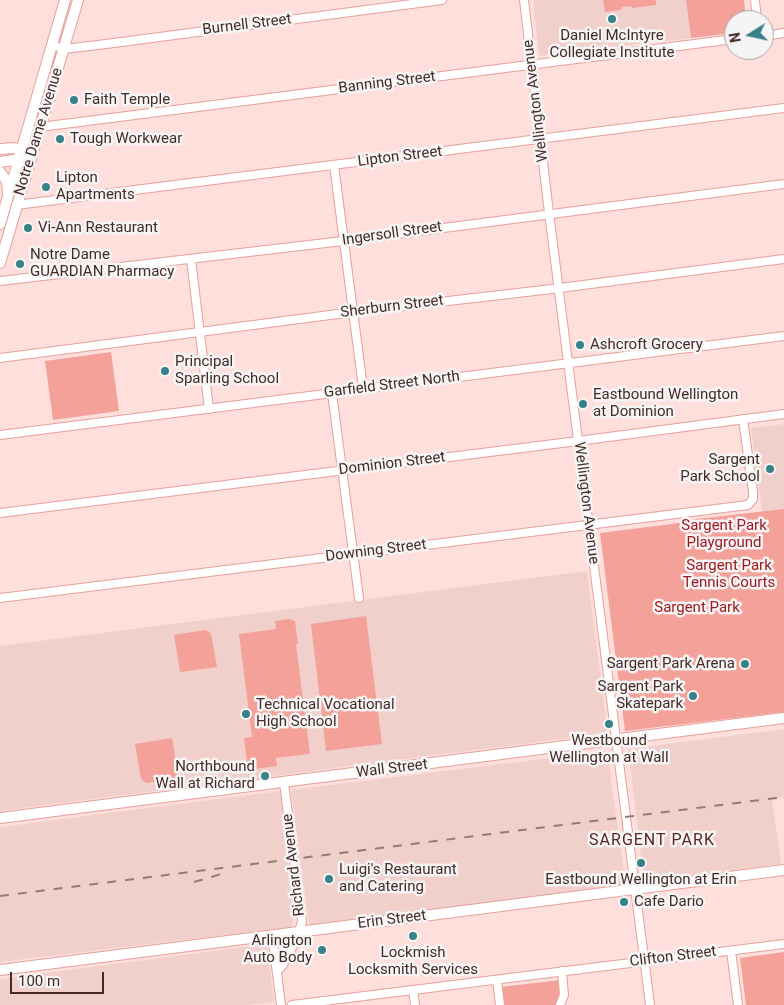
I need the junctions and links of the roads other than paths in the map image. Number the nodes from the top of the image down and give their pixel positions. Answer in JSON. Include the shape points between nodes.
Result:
{"nodes":[{"id":1,"x":66,"y":0,"type":"edge"},
{"id":2,"x":78,"y":0,"type":"edge"},
{"id":3,"x":442,"y":0,"type":"edge"},
{"id":4,"x":524,"y":0,"type":"edge"},
{"id":5,"x":724,"y":41,"type":"edge"},
{"id":6,"x":52,"y":45,"type":"junction"},
{"id":7,"x":64,"y":49,"type":"junction"},
{"id":8,"x":532,"y":65,"type":"junction"},
{"id":9,"x":784,"y":108,"type":"edge"},
{"id":10,"x":40,"y":127,"type":"junction"},
{"id":11,"x":542,"y":139,"type":"junction"},
{"id":12,"x":0,"y":149,"type":"edge"},
{"id":13,"x":25,"y":156,"type":"junction"},
{"id":14,"x":0,"y":162,"type":"edge"},
{"id":15,"x":334,"y":165,"type":"junction"},
{"id":16,"x":0,"y":172,"type":"edge"},
{"id":17,"x":784,"y":184,"type":"edge"},
{"id":18,"x":9,"y":196,"type":"junction"},
{"id":19,"x":16,"y":205,"type":"junction"},
{"id":20,"x":549,"y":213,"type":"junction"},
{"id":21,"x":0,"y":224,"type":"edge"},
{"id":22,"x":343,"y":241,"type":"junction"},
{"id":23,"x":191,"y":259,"type":"junction"},
{"id":24,"x":784,"y":259,"type":"edge"},
{"id":25,"x":0,"y":263,"type":"edge"},
{"id":26,"x":0,"y":281,"type":"edge"},
{"id":27,"x":559,"y":288,"type":"junction"},
{"id":28,"x":353,"y":312,"type":"junction"},
{"id":29,"x":200,"y":332,"type":"junction"},
{"id":30,"x":784,"y":336,"type":"edge"},
{"id":31,"x":0,"y":358,"type":"edge"},
{"id":32,"x":569,"y":363,"type":"junction"},
{"id":33,"x":363,"y":388,"type":"junction"},
{"id":34,"x":332,"y":393,"type":"junction"},
{"id":35,"x":209,"y":409,"type":"junction"},
{"id":36,"x":784,"y":414,"type":"edge"},
{"id":37,"x":743,"y":419,"type":"junction"},
{"id":38,"x":0,"y":435,"type":"edge"},
{"id":39,"x":578,"y":441,"type":"junction"},
{"id":40,"x":342,"y":471,"type":"junction"},
{"id":41,"x":0,"y":513,"type":"edge"},
{"id":42,"x":589,"y":525,"type":"junction"},
{"id":43,"x":352,"y":554,"type":"junction"},
{"id":44,"x":0,"y":598,"type":"edge"},
{"id":45,"x":359,"y":598,"type":"dead end"},
{"id":46,"x":784,"y":718,"type":"edge"},
{"id":47,"x":618,"y":740,"type":"junction"},
{"id":48,"x":284,"y":783,"type":"junction"},
{"id":49,"x":0,"y":818,"type":"edge"},
{"id":50,"x":784,"y":870,"type":"edge"},
{"id":51,"x":636,"y":889,"type":"junction"},
{"id":52,"x":299,"y":932,"type":"junction"},
{"id":53,"x":272,"y":935,"type":"junction"},
{"id":54,"x":784,"y":944,"type":"edge"},
{"id":55,"x":731,"y":951,"type":"junction"},
{"id":56,"x":644,"y":960,"type":"junction"},
{"id":57,"x":0,"y":970,"type":"edge"},
{"id":58,"x":277,"y":971,"type":"junction"},
{"id":59,"x":562,"y":971,"type":"junction"},
{"id":60,"x":497,"y":980,"type":"junction"},
{"id":61,"x":413,"y":990,"type":"junction"},
{"id":62,"x":348,"y":1002,"type":"edge"},
{"id":63,"x":281,"y":1005,"type":"edge"},
{"id":64,"x":292,"y":1005,"type":"edge"},
{"id":65,"x":415,"y":1005,"type":"edge"},
{"id":66,"x":500,"y":1005,"type":"edge"},
{"id":67,"x":560,"y":1005,"type":"edge"},
{"id":68,"x":650,"y":1005,"type":"edge"},
{"id":69,"x":738,"y":1005,"type":"edge"}],
"edges":[{"from":1,"to":6,"type":"main road","name":"Notre Dame Avenue"},
{"from":2,"to":7,"type":"main road","name":"Notre Dame Avenue"},
{"from":3,"to":7,"type":"street","name":"Burnell Street"},
{"from":4,"to":8,"type":"street","name":"Wellington Avenue"},
{"from":5,"to":8,"type":"street","name":"Banning Street"},
{"from":6,"to":7,"type":"street","name":"Burnell Street"},
{"from":6,"to":13,"type":"main road","name":"Notre Dame Avenue"},
{"from":7,"to":10,"type":"main road","name":"Notre Dame Avenue"},
{"from":8,"to":10,"type":"street","name":"Banning Street"},
{"from":8,"to":11,"type":"street","name":"Wellington Avenue"},
{"from":9,"to":11,"type":"street","name":"Lipton Street"},
{"from":10,"to":13,"type":"main road","name":"Notre Dame Avenue"},
{"from":11,"to":15,"type":"street","name":"Lipton Street"},
{"from":11,"to":20,"type":"street","name":"Wellington Avenue"},
{"from":12,"to":13,"type":"main road","via":[[14,148]]},
{"from":13,"to":14,"type":"main road"},
{"from":13,"to":18,"type":"main road","name":"Notre Dame Avenue"},
{"from":13,"to":19,"type":"main road","name":"Notre Dame Avenue"},
{"from":15,"to":19,"type":"street","name":"Lipton Street"},
{"from":15,"to":22,"type":"street"},
{"from":16,"to":18,"type":"main road","via":[[7,181]]},
{"from":17,"to":20,"type":"street","name":"Ingersoll Street"},
{"from":18,"to":21,"type":"main road","name":"Notre Dame Avenue"},
{"from":19,"to":25,"type":"main road","name":"Notre Dame Avenue"},
{"from":20,"to":22,"type":"street","name":"Ingersoll Street"},
{"from":20,"to":27,"type":"street","name":"Wellington Avenue"},
{"from":22,"to":23,"type":"street","name":"Ingersoll Street"},
{"from":22,"to":28,"type":"street"},
{"from":23,"to":26,"type":"street","name":"Ingersoll Street"},
{"from":23,"to":29,"type":"street"},
{"from":24,"to":27,"type":"street","name":"Sherburn Street"},
{"from":27,"to":28,"type":"street","name":"Sherburn Street"},
{"from":27,"to":32,"type":"street","name":"Wellington Avenue"},
{"from":28,"to":29,"type":"street","name":"Sherburn Street"},
{"from":28,"to":33,"type":"street"},
{"from":29,"to":31,"type":"street","name":"Sherburn Street"},
{"from":29,"to":35,"type":"street"},
{"from":30,"to":32,"type":"street","name":"Garfield Street North"},
{"from":32,"to":33,"type":"street","name":"Garfield Street North"},
{"from":32,"to":39,"type":"street","name":"Wellington Avenue"},
{"from":33,"to":34,"type":"street","name":"Garfield Street North"},
{"from":34,"to":35,"type":"street","name":"Garfield Street North"},
{"from":34,"to":40,"type":"street"},
{"from":35,"to":38,"type":"street","name":"Garfield Street North"},
{"from":36,"to":37,"type":"street","name":"Dominion Street"},
{"from":37,"to":39,"type":"street","name":"Dominion Street"},
{"from":37,"to":42,"type":"street","name":"Downing Street","via":[[752,503]]},
{"from":39,"to":40,"type":"street","name":"Dominion Street"},
{"from":39,"to":42,"type":"street","name":"Wellington Avenue"},
{"from":40,"to":41,"type":"street","name":"Dominion Street"},
{"from":40,"to":43,"type":"street"},
{"from":42,"to":43,"type":"street","name":"Downing Street"},
{"from":42,"to":47,"type":"street","name":"Wellington Avenue"},
{"from":43,"to":44,"type":"street","name":"Downing Street"},
{"from":43,"to":45,"type":"street"},
{"from":46,"to":47,"type":"main road","name":"Wall Street"},
{"from":47,"to":48,"type":"main road","name":"Wall Street"},
{"from":47,"to":51,"type":"street","name":"Wellington Avenue"},
{"from":48,"to":49,"type":"main road","name":"Wall Street"},
{"from":48,"to":52,"type":"street","name":"Richard Avenue","via":[[302,922]]},
{"from":50,"to":51,"type":"main road","name":"Erin Street"},
{"from":51,"to":52,"type":"main road","name":"Erin Street"},
{"from":51,"to":56,"type":"street","name":"Wellington Avenue"},
{"from":52,"to":53,"type":"main road","name":"Erin Street"},
{"from":52,"to":58,"type":"street","name":"Richard Avenue"},
{"from":53,"to":57,"type":"main road","name":"Erin Street"},
{"from":53,"to":58,"type":"street"},
{"from":54,"to":55,"type":"street","name":"Clifton Street"},
{"from":55,"to":56,"type":"street","name":"Clifton Street"},
{"from":55,"to":69,"type":"street"},
{"from":56,"to":59,"type":"street","name":"Clifton Street"},
{"from":56,"to":68,"type":"street","name":"Wellington Avenue"},
{"from":58,"to":63,"type":"street"},
{"from":59,"to":60,"type":"street","name":"Clifton Street"},
{"from":59,"to":67,"type":"street","via":[[564,995]]},
{"from":60,"to":61,"type":"street","name":"Clifton Street"},
{"from":60,"to":66,"type":"street"},
{"from":61,"to":62,"type":"street","name":"Clifton Street"},
{"from":61,"to":65,"type":"street"},
{"from":62,"to":64,"type":"street","name":"Clifton Street"}]}
